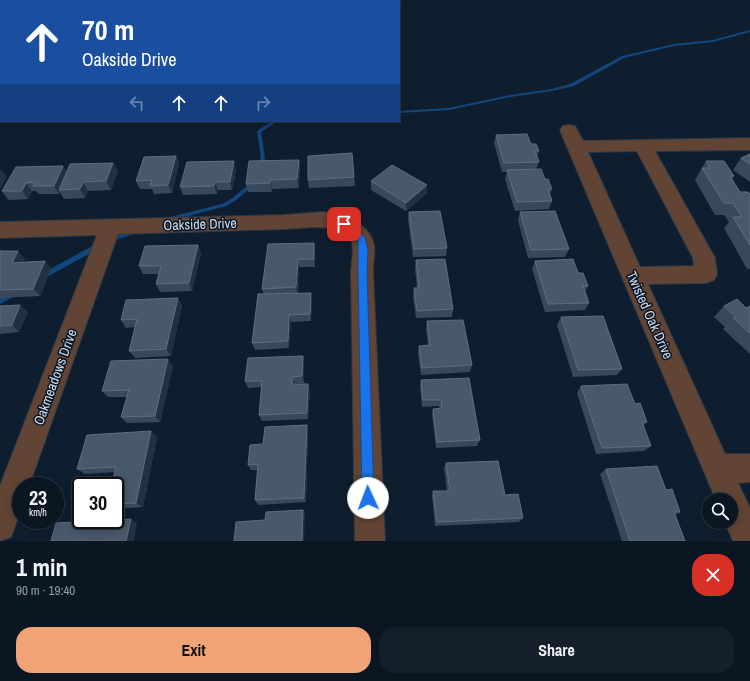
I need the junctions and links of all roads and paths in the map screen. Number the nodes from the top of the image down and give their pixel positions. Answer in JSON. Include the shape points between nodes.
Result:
{"nodes":[{"id":1,"x":750,"y":144,"type":"edge"},
{"id":2,"x":644,"y":145,"type":"junction"},
{"id":3,"x":112,"y":229,"type":"junction"},
{"id":4,"x":0,"y":230,"type":"edge"},
{"id":5,"x":633,"y":276,"type":"junction"},
{"id":6,"x":750,"y":468,"type":"edge"},
{"id":7,"x":718,"y":469,"type":"junction"},
{"id":8,"x":728,"y":493,"type":"edge"},
{"id":9,"x":738,"y":516,"type":"edge"},
{"id":10,"x":0,"y":526,"type":"edge"},
{"id":11,"x":370,"y":541,"type":"edge"},
{"id":12,"x":749,"y":541,"type":"edge"}],
"edges":[{"from":1,"to":2,"type":"street","via":[[739,142]]},
{"from":2,"to":5,"type":"street","via":[[704,258],[706,274]]},
{"from":2,"to":5,"type":"street","name":"Twisted Oak Drive","via":[[573,139]]},
{"from":3,"to":4,"type":"street","name":"Oakside Drive"},
{"from":3,"to":10,"type":"street","name":"Oakmeadows Drive"},
{"from":3,"to":11,"type":"street","name":"Oakside Drive","via":[[326,219],[335,220],[351,228],[362,240]]},
{"from":5,"to":7,"type":"street","name":"Twisted Oak Drive"},
{"from":6,"to":7,"type":"street"},
{"from":7,"to":8,"type":"street","name":"Twisted Oak Drive"},
{"from":9,"to":12,"type":"street","name":"Twisted Oak Drive"}]}
